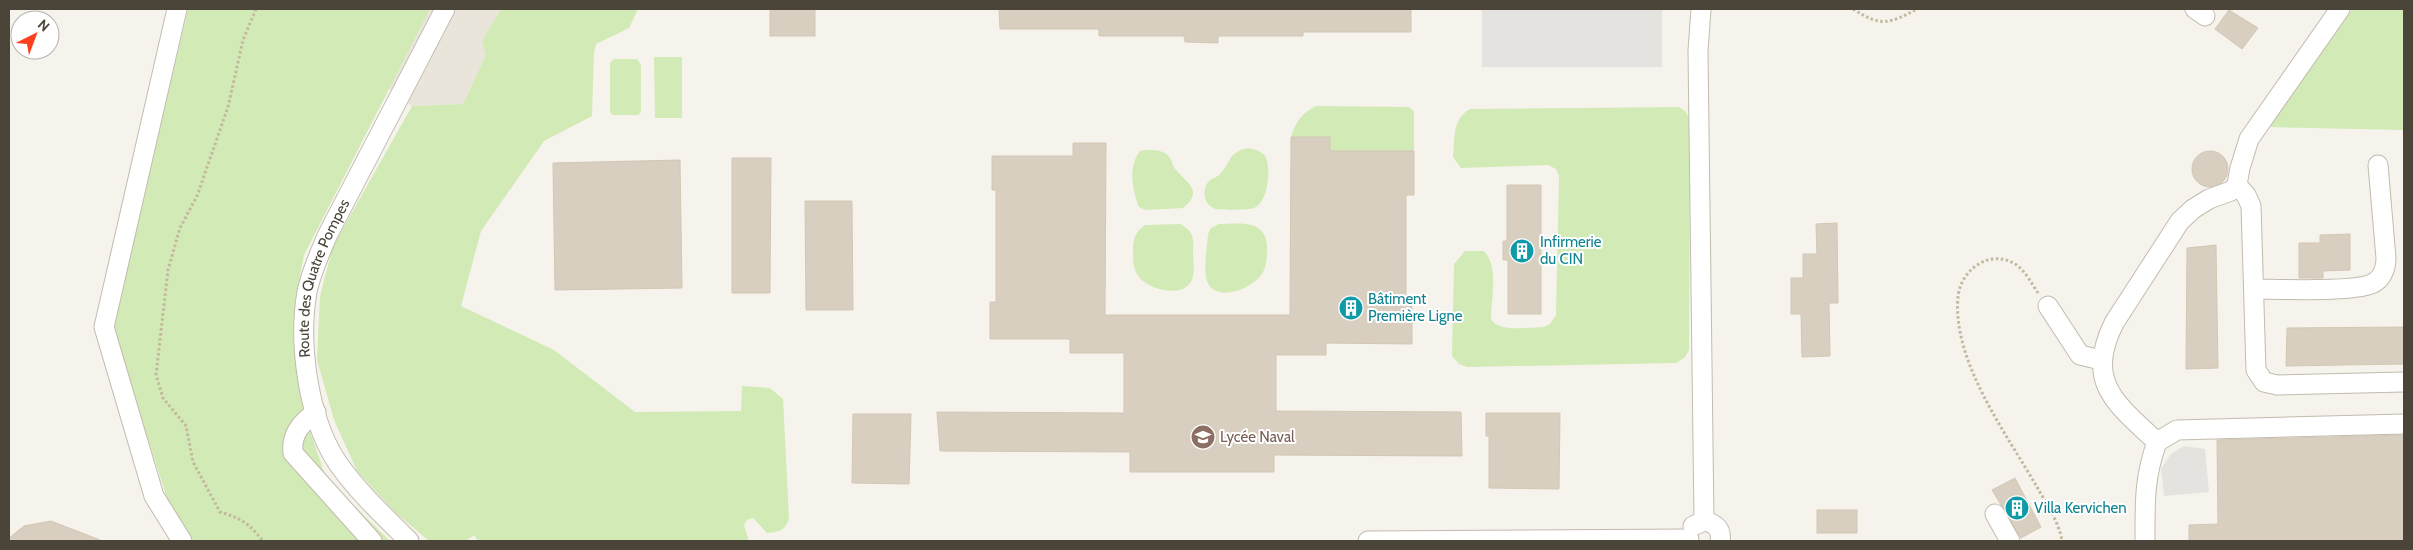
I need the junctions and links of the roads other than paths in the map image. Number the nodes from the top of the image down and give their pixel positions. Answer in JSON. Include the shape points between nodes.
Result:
{"nodes":[{"id":1,"x":177,"y":9,"type":"edge"},
{"id":2,"x":445,"y":9,"type":"edge"},
{"id":3,"x":1701,"y":9,"type":"edge"},
{"id":4,"x":2340,"y":9,"type":"edge"},
{"id":5,"x":2378,"y":164,"type":"dead end"},
{"id":6,"x":2237,"y":185,"type":"junction"},
{"id":7,"x":2254,"y":289,"type":"junction"},
{"id":8,"x":2048,"y":306,"type":"road end"},
{"id":9,"x":2101,"y":360,"type":"junction"},
{"id":10,"x":2404,"y":382,"type":"edge"},
{"id":11,"x":316,"y":412,"type":"junction"},
{"id":12,"x":2404,"y":424,"type":"edge"},
{"id":13,"x":2156,"y":442,"type":"junction"},
{"id":14,"x":1996,"y":514,"type":"dead end"},
{"id":15,"x":1704,"y":521,"type":"junction"},
{"id":16,"x":1689,"y":540,"type":"edge"},
{"id":17,"x":182,"y":541,"type":"edge"},
{"id":18,"x":372,"y":541,"type":"edge"},
{"id":19,"x":409,"y":541,"type":"edge"},
{"id":20,"x":1368,"y":541,"type":"edge"},
{"id":21,"x":1720,"y":541,"type":"edge"},
{"id":22,"x":2010,"y":541,"type":"edge"},
{"id":23,"x":2145,"y":541,"type":"edge"}],
"edges":[{"from":1,"to":17,"type":"street","via":[[104,327],[154,496]]},
{"from":2,"to":11,"type":"street","name":"Route des Quatre Pompes","via":[[328,234],[314,269],[308,291],[304,342],[307,375]]},
{"from":3,"to":15,"type":"street","via":[[1698,51]]},
{"from":4,"to":6,"type":"street","via":[[2249,139]]},
{"from":5,"to":7,"type":"street","via":[[2386,258],[2380,278],[2356,288]]},
{"from":6,"to":7,"type":"street","via":[[2251,206]]},
{"from":6,"to":9,"type":"street","via":[[2231,191],[2209,199],[2180,221],[2114,323],[2102,348]]},
{"from":7,"to":10,"type":"street","via":[[2256,370],[2264,382],[2277,385]]},
{"from":8,"to":9,"type":"street","via":[[2080,355]]},
{"from":9,"to":13,"type":"street","via":[[2104,382],[2111,395]]},
{"from":11,"to":18,"type":"street","via":[[297,429],[293,453]]},
{"from":11,"to":19,"type":"street","name":"Route des Quatre Pompes","via":[[336,460]]},
{"from":12,"to":13,"type":"street","via":[[2177,430]]},
{"from":13,"to":23,"type":"street","via":[[2145,482]]},
{"from":14,"to":22,"type":"street"},
{"from":15,"to":16,"type":"street","via":[[1694,525]]},
{"from":15,"to":21,"type":"street","via":[[1718,528]]},
{"from":16,"to":20,"type":"street"}]}
